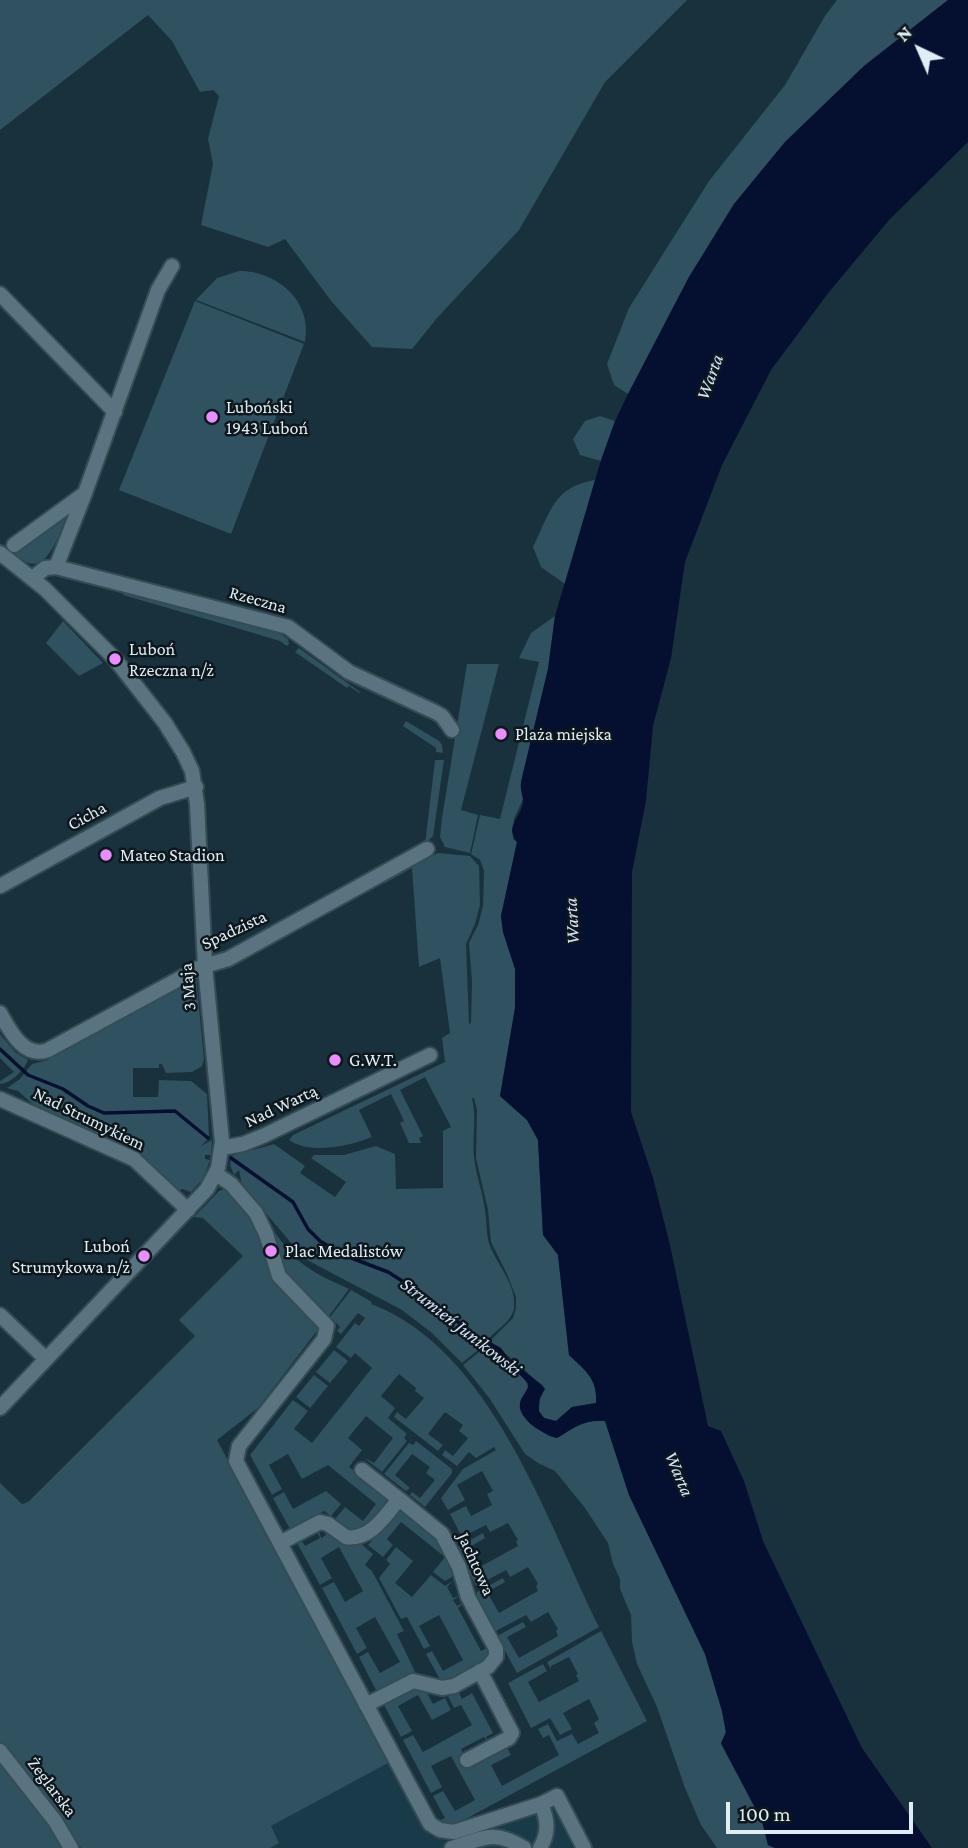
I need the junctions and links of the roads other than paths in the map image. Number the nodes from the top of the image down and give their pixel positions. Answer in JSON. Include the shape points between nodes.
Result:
{"nodes":[{"id":1,"x":172,"y":266,"type":"dead end"},
{"id":2,"x":0,"y":294,"type":"edge"},
{"id":3,"x":111,"y":409,"type":"junction"},
{"id":4,"x":85,"y":493,"type":"junction"},
{"id":5,"x":14,"y":544,"type":"dead end"},
{"id":6,"x":0,"y":553,"type":"edge"},
{"id":7,"x":57,"y":566,"type":"junction"},
{"id":8,"x":33,"y":578,"type":"junction"},
{"id":9,"x":452,"y":730,"type":"dead end"},
{"id":10,"x":195,"y":787,"type":"junction"},
{"id":11,"x":427,"y":849,"type":"dead end"},
{"id":12,"x":0,"y":886,"type":"edge"},
{"id":13,"x":205,"y":966,"type":"junction"},
{"id":14,"x":0,"y":1013,"type":"edge"},
{"id":15,"x":430,"y":1055,"type":"dead end"},
{"id":16,"x":0,"y":1098,"type":"edge"},
{"id":17,"x":222,"y":1148,"type":"junction"},
{"id":18,"x":216,"y":1174,"type":"junction"},
{"id":19,"x":188,"y":1210,"type":"junction"},
{"id":20,"x":0,"y":1315,"type":"edge"},
{"id":21,"x":47,"y":1359,"type":"junction"},
{"id":22,"x":0,"y":1408,"type":"edge"},
{"id":23,"x":362,"y":1470,"type":"dead end"},
{"id":24,"x":399,"y":1499,"type":"junction"},
{"id":25,"x":279,"y":1543,"type":"junction"},
{"id":26,"x":480,"y":1671,"type":"junction"},
{"id":27,"x":366,"y":1706,"type":"junction"},
{"id":28,"x":0,"y":1751,"type":"edge"},
{"id":29,"x":467,"y":1760,"type":"dead end"},
{"id":30,"x":541,"y":1804,"type":"junction"},
{"id":31,"x":71,"y":1848,"type":"edge"},
{"id":32,"x":452,"y":1848,"type":"edge"},
{"id":33,"x":524,"y":1848,"type":"edge"},
{"id":34,"x":540,"y":1848,"type":"edge"},
{"id":35,"x":584,"y":1848,"type":"edge"}],
"edges":[{"from":1,"to":3,"type":"street"},
{"from":2,"to":3,"type":"street"},
{"from":3,"to":4,"type":"street"},
{"from":4,"to":5,"type":"street"},
{"from":4,"to":7,"type":"street"},
{"from":6,"to":8,"type":"street","name":"3 Maja"},
{"from":7,"to":8,"type":"street","via":[[45,568]]},
{"from":7,"to":9,"type":"street","name":"Rzeczna","via":[[288,627],[349,672],[442,716]]},
{"from":8,"to":10,"type":"street","name":"3 Maja","via":[[130,677],[177,742],[190,765]]},
{"from":10,"to":12,"type":"street","name":"Cicha","via":[[160,798]]},
{"from":10,"to":13,"type":"street","name":"3 Maja"},
{"from":11,"to":13,"type":"street","name":"Spadzista","via":[[228,959]]},
{"from":13,"to":14,"type":"street","name":"Spadzista","via":[[42,1052],[28,1049]]},
{"from":13,"to":17,"type":"street","name":"3 Maja"},
{"from":15,"to":17,"type":"street","name":"Nad Wartą","via":[[263,1136]]},
{"from":16,"to":19,"type":"street","name":"Nad Strumykiem","via":[[134,1159]]},
{"from":17,"to":18,"type":"street","name":"3 Maja"},
{"from":18,"to":19,"type":"street","name":"3 Maja"},
{"from":18,"to":25,"type":"street","via":[[256,1213],[279,1276],[327,1326],[324,1339],[236,1451],[238,1465]]},
{"from":19,"to":21,"type":"street","name":"3 Maja"},
{"from":20,"to":21,"type":"street"},
{"from":21,"to":22,"type":"street","name":"3 Maja"},
{"from":23,"to":24,"type":"street"},
{"from":24,"to":25,"type":"street","via":[[380,1523],[360,1536],[346,1537],[320,1522]]},
{"from":24,"to":26,"type":"street","name":"Jachtowa","via":[[438,1530],[459,1567],[468,1597],[496,1649],[496,1657]]},
{"from":25,"to":27,"type":"street"},
{"from":26,"to":27,"type":"street","via":[[448,1688],[413,1681]]},
{"from":26,"to":29,"type":"street","via":[[512,1733]]},
{"from":27,"to":30,"type":"street","via":[[430,1824],[437,1829],[454,1832]]},
{"from":28,"to":31,"type":"street","name":"Żeglarska"},
{"from":30,"to":34,"type":"street","via":[[547,1826]]},
{"from":30,"to":35,"type":"street","via":[[557,1796]]},
{"from":32,"to":33,"type":"street","via":[[496,1836]]}]}
